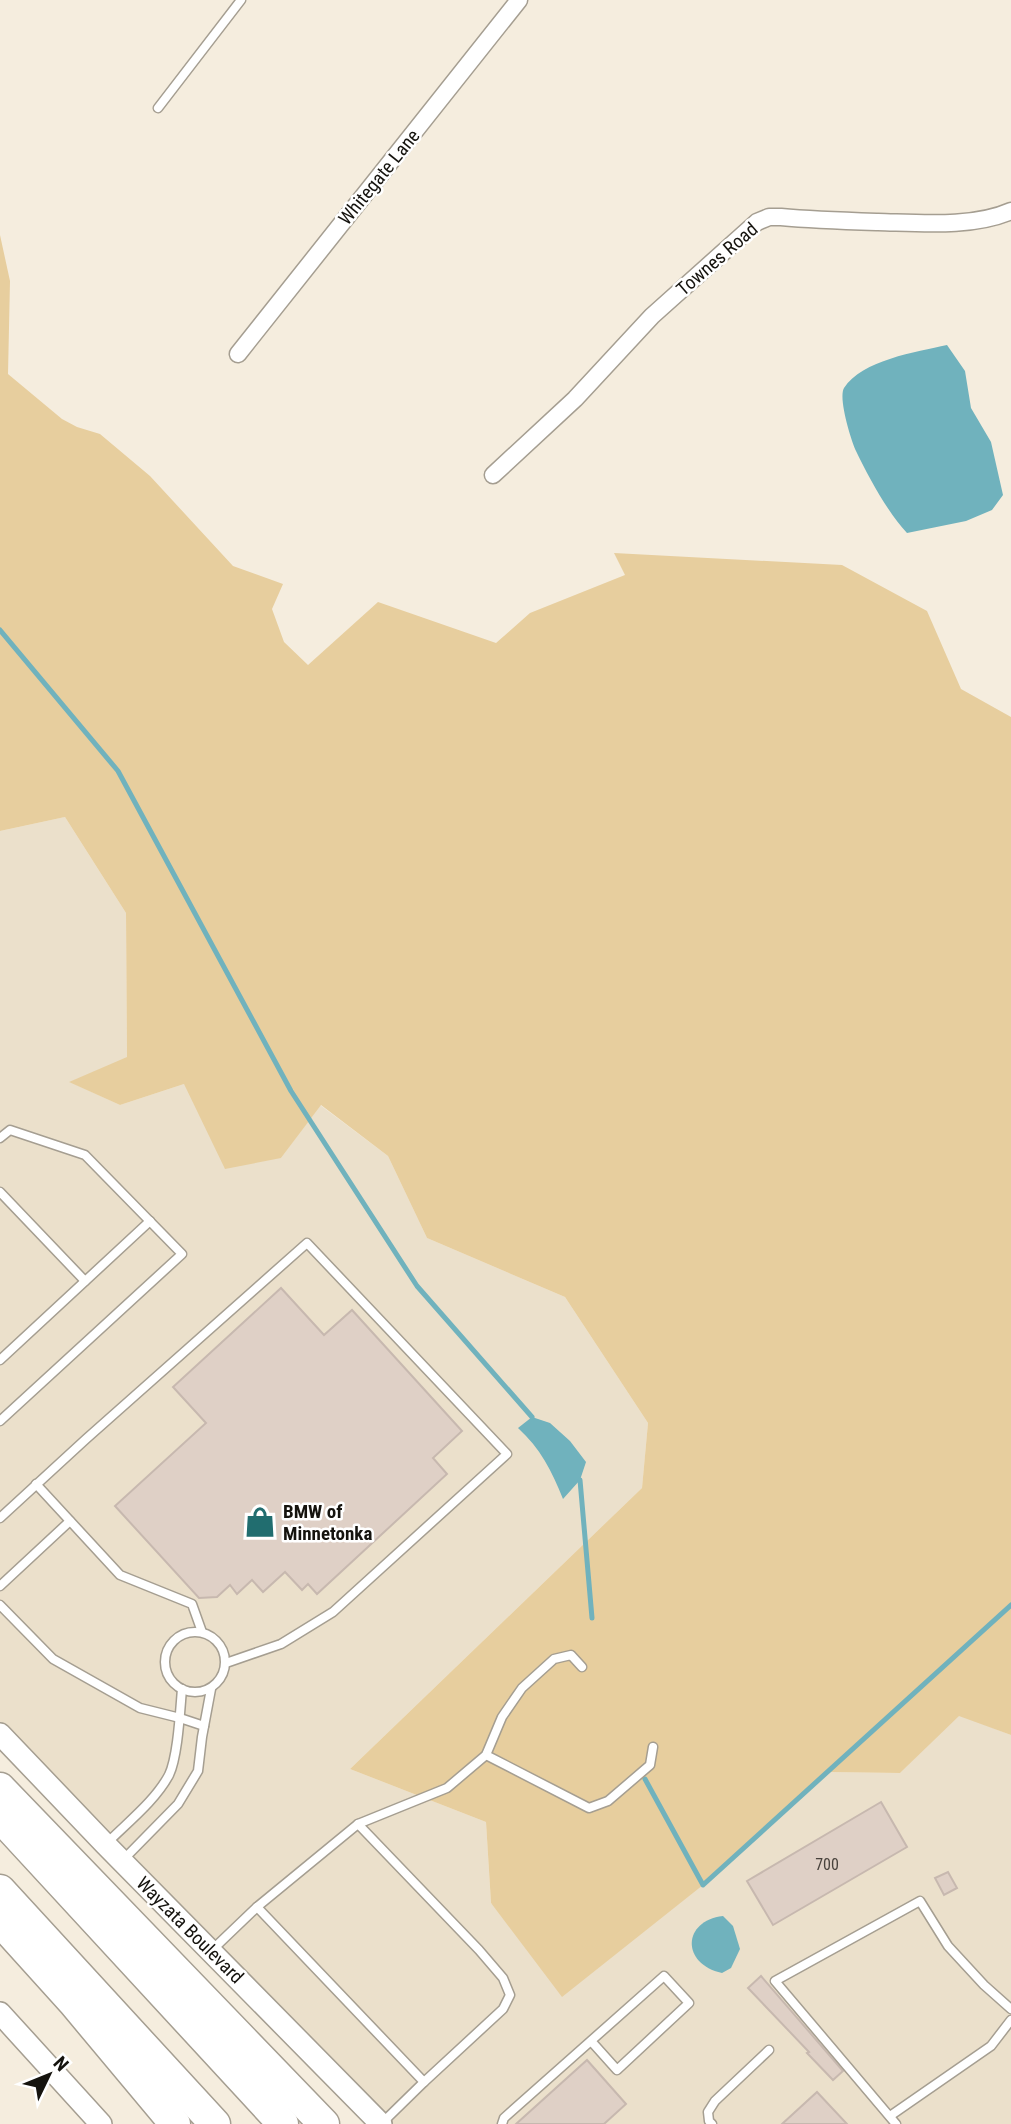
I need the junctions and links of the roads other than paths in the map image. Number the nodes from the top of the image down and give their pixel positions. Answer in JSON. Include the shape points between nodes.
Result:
{"nodes":[{"id":1,"x":241,"y":0,"type":"edge"},
{"id":2,"x":519,"y":0,"type":"edge"},
{"id":3,"x":158,"y":108,"type":"dead end"},
{"id":4,"x":1010,"y":216,"type":"edge"},
{"id":5,"x":238,"y":354,"type":"dead end"},
{"id":6,"x":493,"y":475,"type":"dead end"},
{"id":7,"x":0,"y":1138,"type":"edge"},
{"id":8,"x":0,"y":1192,"type":"edge"},
{"id":9,"x":150,"y":1221,"type":"junction"},
{"id":10,"x":85,"y":1281,"type":"junction"},
{"id":11,"x":0,"y":1360,"type":"edge"},
{"id":12,"x":0,"y":1421,"type":"edge"},
{"id":13,"x":36,"y":1484,"type":"junction"},
{"id":14,"x":0,"y":1518,"type":"edge"},
{"id":15,"x":70,"y":1521,"type":"junction"},
{"id":16,"x":0,"y":1586,"type":"edge"},
{"id":17,"x":0,"y":1605,"type":"edge"},
{"id":18,"x":202,"y":1632,"type":"junction"},
{"id":19,"x":226,"y":1663,"type":"junction"},
{"id":20,"x":582,"y":1667,"type":"dead end"},
{"id":21,"x":182,"y":1689,"type":"junction"},
{"id":22,"x":211,"y":1689,"type":"junction"},
{"id":23,"x":180,"y":1717,"type":"junction"},
{"id":24,"x":204,"y":1726,"type":"junction"},
{"id":25,"x":0,"y":1734,"type":"edge"},
{"id":26,"x":653,"y":1747,"type":"dead end"},
{"id":27,"x":486,"y":1755,"type":"junction"},
{"id":28,"x":0,"y":1788,"type":"edge"},
{"id":29,"x":0,"y":1817,"type":"edge"},
{"id":30,"x":358,"y":1824,"type":"junction"},
{"id":31,"x":105,"y":1844,"type":"junction"},
{"id":32,"x":122,"y":1861,"type":"junction"},
{"id":33,"x":0,"y":1890,"type":"edge"},
{"id":34,"x":257,"y":1908,"type":"junction"},
{"id":35,"x":0,"y":1921,"type":"edge"},
{"id":36,"x":211,"y":1951,"type":"junction"},
{"id":37,"x":1011,"y":2009,"type":"edge"},
{"id":38,"x":0,"y":2013,"type":"edge"},
{"id":39,"x":1011,"y":2020,"type":"edge"},
{"id":40,"x":591,"y":2041,"type":"junction"},
{"id":41,"x":769,"y":2050,"type":"dead end"},
{"id":42,"x":424,"y":2081,"type":"junction"},
{"id":43,"x":890,"y":2116,"type":"junction"},
{"id":44,"x":101,"y":2124,"type":"edge"},
{"id":45,"x":175,"y":2124,"type":"edge"},
{"id":46,"x":215,"y":2124,"type":"edge"},
{"id":47,"x":283,"y":2124,"type":"edge"},
{"id":48,"x":324,"y":2124,"type":"edge"},
{"id":49,"x":381,"y":2124,"type":"edge"},
{"id":50,"x":502,"y":2124,"type":"edge"},
{"id":51,"x":712,"y":2124,"type":"edge"},
{"id":52,"x":896,"y":2124,"type":"edge"}],
"edges":[{"from":1,"to":3,"type":"lane"},
{"from":2,"to":5,"type":"street","name":"Whitegate Lane"},
{"from":4,"to":6,"type":"street","name":"Townes Road","via":[[953,223],[781,217],[757,222],[652,316],[575,399]]},
{"from":7,"to":9,"type":"lane","via":[[10,1129],[85,1155]]},
{"from":8,"to":10,"type":"lane"},
{"from":9,"to":10,"type":"lane"},
{"from":9,"to":12,"type":"lane","via":[[182,1254]]},
{"from":10,"to":11,"type":"lane"},
{"from":13,"to":14,"type":"lane"},
{"from":13,"to":15,"type":"lane"},
{"from":13,"to":19,"type":"lane","via":[[307,1243],[507,1454],[333,1612],[281,1644]]},
{"from":15,"to":16,"type":"lane"},
{"from":15,"to":18,"type":"lane","via":[[120,1576],[192,1604]]},
{"from":17,"to":23,"type":"lane","via":[[53,1659],[140,1708]]},
{"from":18,"to":19,"type":"lane","via":[[219,1643]]},
{"from":18,"to":21,"type":"lane","via":[[183,1634],[165,1657],[168,1676]]},
{"from":19,"to":22,"type":"lane"},
{"from":20,"to":27,"type":"lane","via":[[571,1655],[554,1659],[522,1688],[502,1717]]},
{"from":21,"to":22,"type":"lane"},
{"from":21,"to":23,"type":"lane"},
{"from":22,"to":24,"type":"lane"},
{"from":23,"to":24,"type":"lane"},
{"from":23,"to":31,"type":"lane","via":[[170,1773],[154,1796]]},
{"from":24,"to":32,"type":"lane","via":[[198,1771],[185,1793]]},
{"from":25,"to":31,"type":"street","name":"Wayzata Boulevard"},
{"from":26,"to":27,"type":"lane","via":[[650,1765],[608,1801],[589,1808]]},
{"from":27,"to":30,"type":"lane","via":[[447,1788]]},
{"from":28,"to":48,"type":"highway"},
{"from":29,"to":47,"type":"highway"},
{"from":30,"to":34,"type":"lane"},
{"from":30,"to":42,"type":"lane","via":[[479,1950],[503,1978],[510,1995],[503,2009]]},
{"from":31,"to":32,"type":"street","name":"Wayzata Boulevard"},
{"from":32,"to":36,"type":"street","name":"Wayzata Boulevard"},
{"from":33,"to":46,"type":"highway"},
{"from":34,"to":36,"type":"lane"},
{"from":34,"to":42,"type":"lane"},
{"from":35,"to":45,"type":"highway"},
{"from":36,"to":49,"type":"street","name":"Wayzata Boulevard"},
{"from":37,"to":43,"type":"lane","via":[[948,1946],[919,1900],[775,1981]]},
{"from":38,"to":44,"type":"street"},
{"from":39,"to":43,"type":"lane","via":[[991,2046]]},
{"from":40,"to":40,"type":"lane","via":[[664,1976],[689,2003],[617,2070]]},
{"from":40,"to":50,"type":"lane","via":[[503,2118]]},
{"from":41,"to":51,"type":"lane","via":[[715,2101],[708,2112]]},
{"from":42,"to":49,"type":"lane"},
{"from":43,"to":52,"type":"lane"}]}
